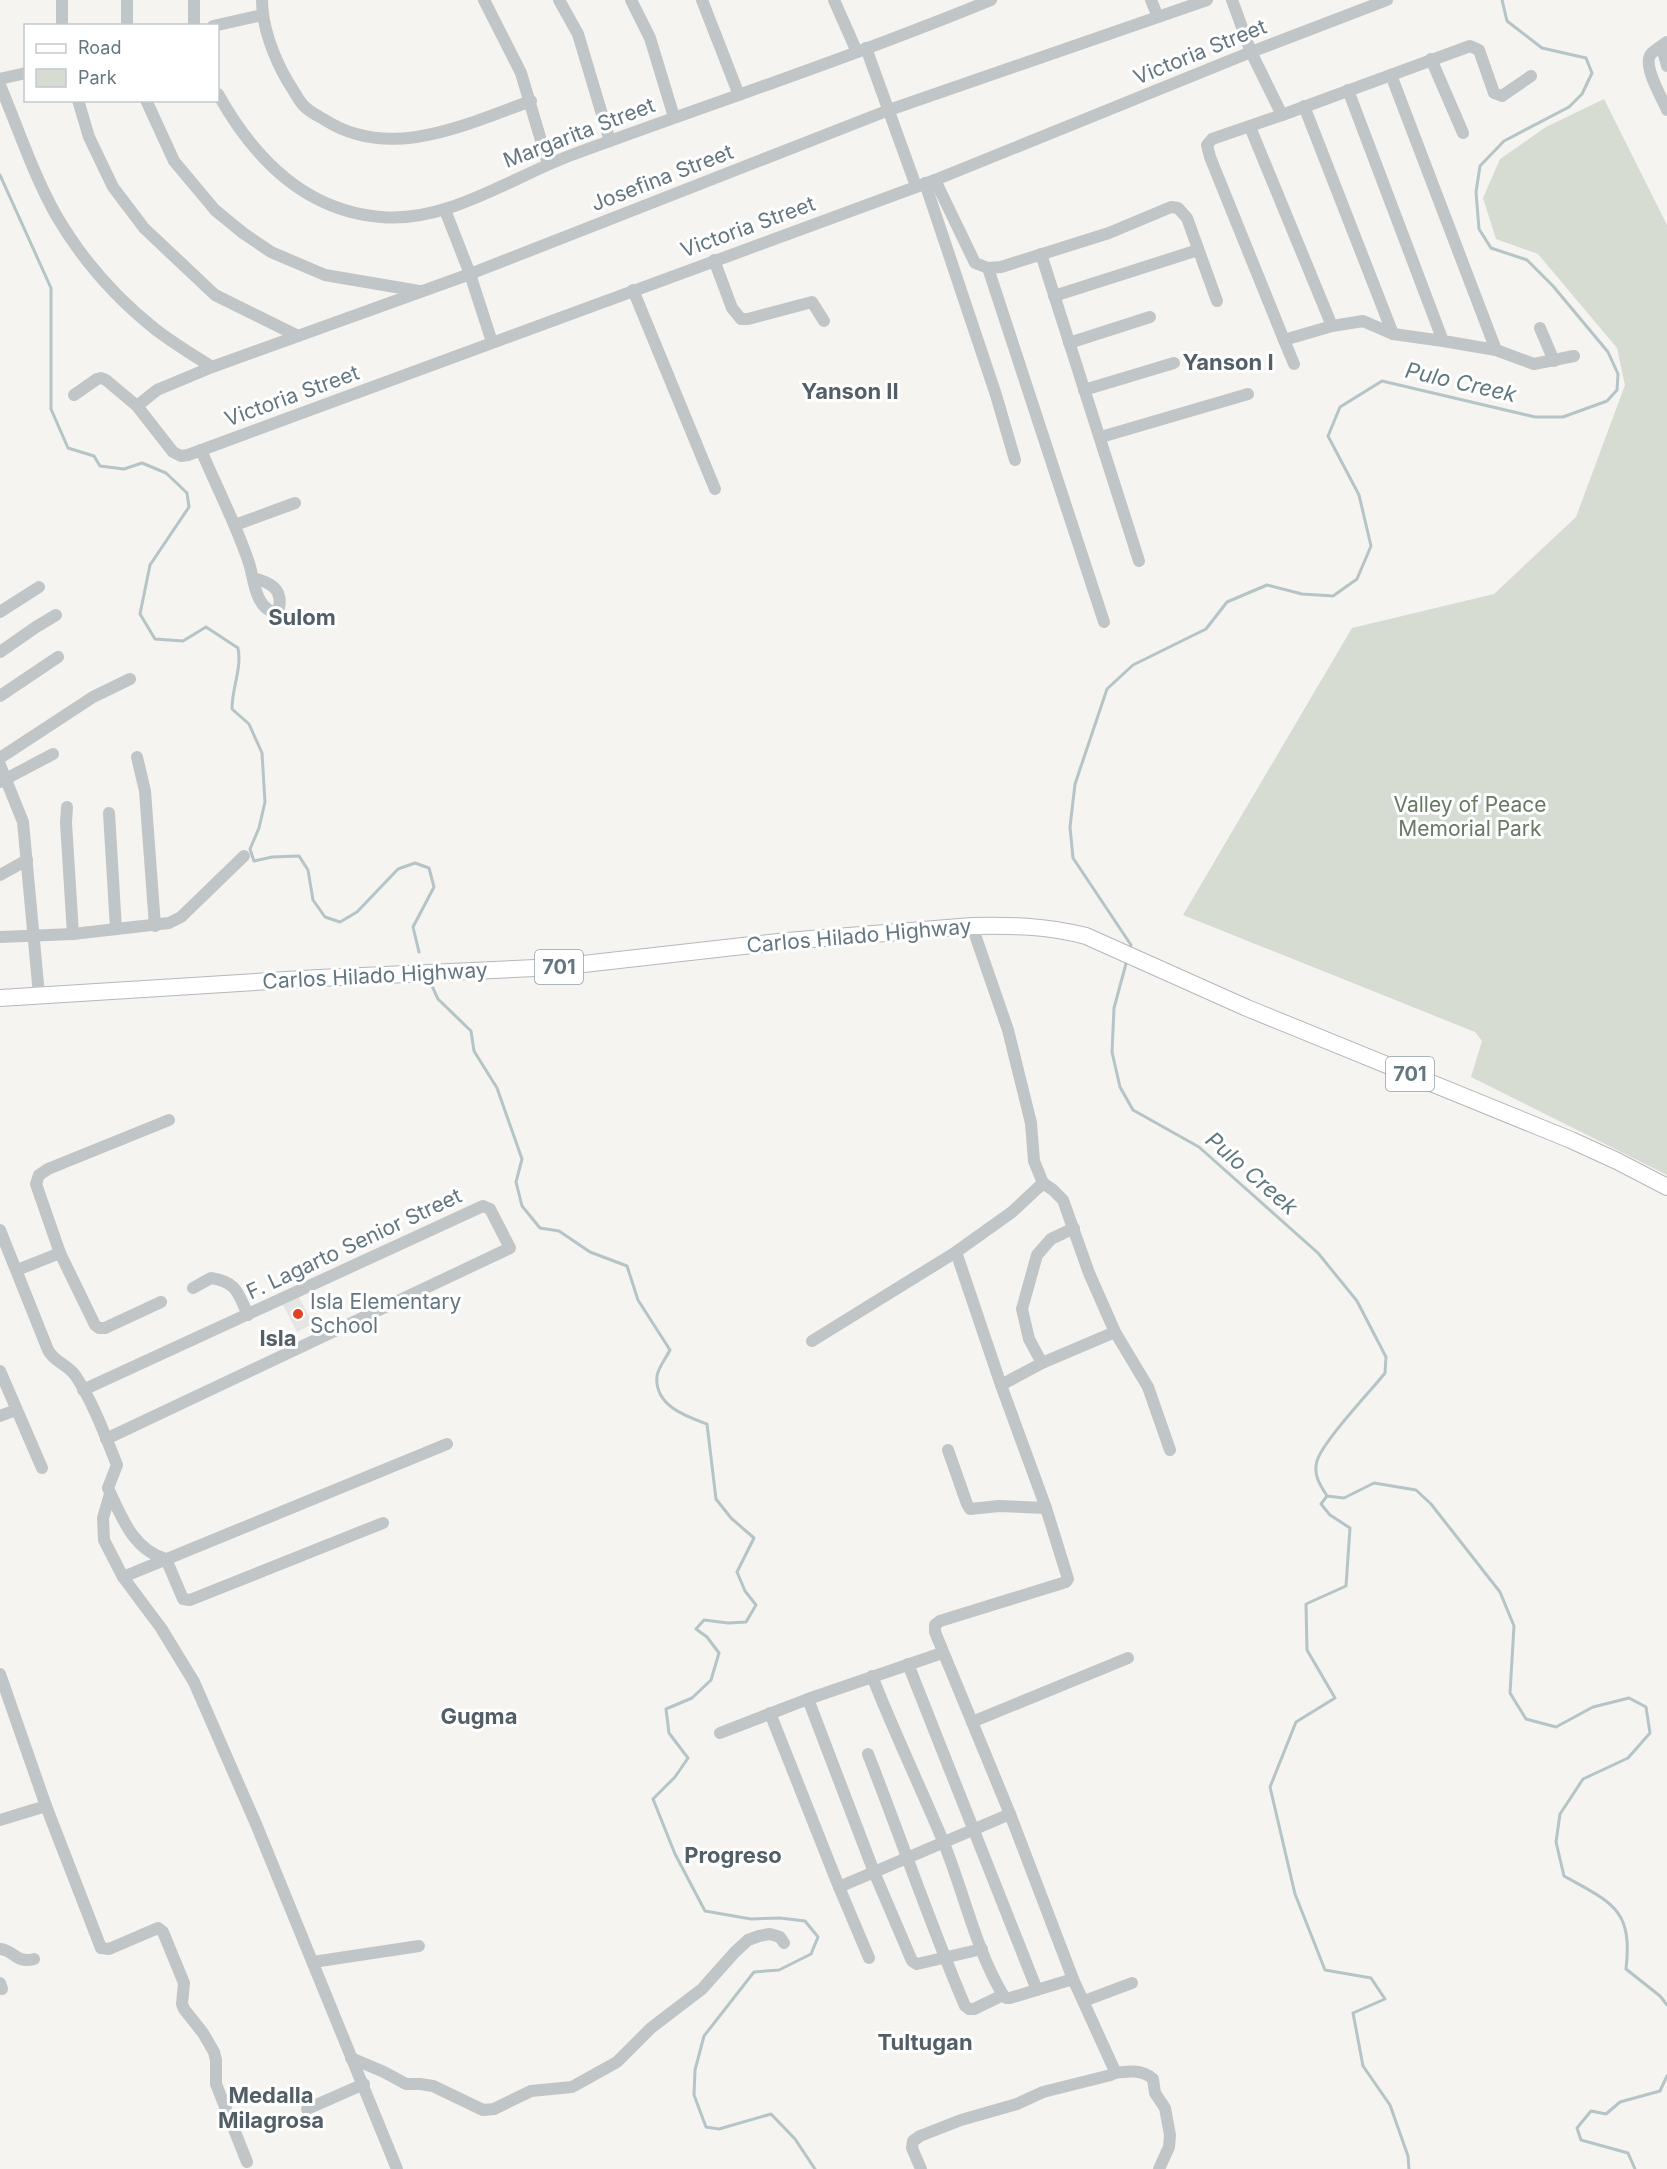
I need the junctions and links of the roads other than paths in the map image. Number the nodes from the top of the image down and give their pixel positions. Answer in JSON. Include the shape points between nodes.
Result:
{"nodes":[{"id":1,"x":62,"y":0,"type":"edge"},
{"id":2,"x":127,"y":0,"type":"edge"},
{"id":3,"x":194,"y":0,"type":"edge"},
{"id":4,"x":262,"y":0,"type":"edge"},
{"id":5,"x":484,"y":0,"type":"edge"},
{"id":6,"x":559,"y":0,"type":"edge"},
{"id":7,"x":631,"y":0,"type":"edge"},
{"id":8,"x":702,"y":0,"type":"edge"},
{"id":9,"x":834,"y":0,"type":"edge"},
{"id":10,"x":991,"y":0,"type":"edge"},
{"id":11,"x":1151,"y":0,"type":"edge"},
{"id":12,"x":1207,"y":0,"type":"edge"},
{"id":13,"x":1232,"y":0,"type":"edge"},
{"id":14,"x":1387,"y":0,"type":"edge"},
{"id":15,"x":963,"y":5,"type":"edge"},
{"id":16,"x":262,"y":15,"type":"junction"},
{"id":17,"x":1158,"y":17,"type":"junction"},
{"id":18,"x":62,"y":24,"type":"edge"},
{"id":19,"x":128,"y":24,"type":"edge"},
{"id":20,"x":194,"y":24,"type":"edge"},
{"id":21,"x":219,"y":25,"type":"edge"},
{"id":22,"x":1664,"y":44,"type":"edge"},
{"id":23,"x":861,"y":50,"type":"junction"},
{"id":24,"x":1251,"y":52,"type":"junction"},
{"id":25,"x":1431,"y":59,"type":"junction"},
{"id":26,"x":1667,"y":66,"type":"edge"},
{"id":27,"x":24,"y":73,"type":"edge"},
{"id":28,"x":1391,"y":75,"type":"junction"},
{"id":29,"x":1531,"y":76,"type":"dead end"},
{"id":30,"x":0,"y":79,"type":"edge"},
{"id":31,"x":0,"y":85,"type":"edge"},
{"id":32,"x":1348,"y":90,"type":"junction"},
{"id":33,"x":739,"y":94,"type":"junction"},
{"id":34,"x":219,"y":96,"type":"edge"},
{"id":35,"x":531,"y":101,"type":"junction"},
{"id":36,"x":79,"y":102,"type":"edge"},
{"id":37,"x":147,"y":102,"type":"edge"},
{"id":38,"x":1304,"y":106,"type":"junction"},
{"id":39,"x":889,"y":110,"type":"junction"},
{"id":40,"x":1667,"y":110,"type":"edge"},
{"id":41,"x":1282,"y":115,"type":"junction"},
{"id":42,"x":674,"y":117,"type":"junction"},
{"id":43,"x":1250,"y":127,"type":"junction"},
{"id":44,"x":1463,"y":133,"type":"dead end"},
{"id":45,"x":610,"y":141,"type":"junction"},
{"id":46,"x":548,"y":164,"type":"junction"},
{"id":47,"x":926,"y":183,"type":"junction"},
{"id":48,"x":446,"y":210,"type":"junction"},
{"id":49,"x":1198,"y":250,"type":"junction"},
{"id":50,"x":1041,"y":254,"type":"junction"},
{"id":51,"x":714,"y":260,"type":"junction"},
{"id":52,"x":988,"y":268,"type":"junction"},
{"id":53,"x":470,"y":274,"type":"junction"},
{"id":54,"x":633,"y":290,"type":"junction"},
{"id":55,"x":420,"y":291,"type":"junction"},
{"id":56,"x":1054,"y":296,"type":"junction"},
{"id":57,"x":1217,"y":301,"type":"dead end"},
{"id":58,"x":1150,"y":317,"type":"dead end"},
{"id":59,"x":824,"y":321,"type":"dead end"},
{"id":60,"x":1332,"y":326,"type":"junction"},
{"id":61,"x":1540,"y":328,"type":"dead end"},
{"id":62,"x":1393,"y":334,"type":"junction"},
{"id":63,"x":298,"y":336,"type":"junction"},
{"id":64,"x":1284,"y":340,"type":"junction"},
{"id":65,"x":1443,"y":341,"type":"junction"},
{"id":66,"x":492,"y":342,"type":"junction"},
{"id":67,"x":1069,"y":343,"type":"junction"},
{"id":68,"x":1496,"y":350,"type":"junction"},
{"id":69,"x":1574,"y":356,"type":"dead end"},
{"id":70,"x":1554,"y":361,"type":"junction"},
{"id":71,"x":1174,"y":363,"type":"dead end"},
{"id":72,"x":1294,"y":364,"type":"dead end"},
{"id":73,"x":212,"y":368,"type":"junction"},
{"id":74,"x":1084,"y":390,"type":"junction"},
{"id":75,"x":1248,"y":394,"type":"dead end"},
{"id":76,"x":74,"y":395,"type":"dead end"},
{"id":77,"x":137,"y":406,"type":"junction"},
{"id":78,"x":1101,"y":437,"type":"junction"},
{"id":79,"x":201,"y":450,"type":"junction"},
{"id":80,"x":1015,"y":460,"type":"dead end"},
{"id":81,"x":715,"y":489,"type":"dead end"},
{"id":82,"x":295,"y":503,"type":"dead end"},
{"id":83,"x":235,"y":525,"type":"junction"},
{"id":84,"x":1139,"y":561,"type":"dead end"},
{"id":85,"x":253,"y":578,"type":"dead end"},
{"id":86,"x":39,"y":587,"type":"dead end"},
{"id":87,"x":0,"y":612,"type":"edge"},
{"id":88,"x":56,"y":615,"type":"dead end"},
{"id":89,"x":1104,"y":622,"type":"dead end"},
{"id":90,"x":0,"y":652,"type":"edge"},
{"id":91,"x":58,"y":657,"type":"dead end"},
{"id":92,"x":130,"y":679,"type":"dead end"},
{"id":93,"x":0,"y":696,"type":"edge"},
{"id":94,"x":53,"y":754,"type":"dead end"},
{"id":95,"x":137,"y":757,"type":"dead end"},
{"id":96,"x":0,"y":758,"type":"edge"},
{"id":97,"x":0,"y":765,"type":"edge"},
{"id":98,"x":3,"y":780,"type":"edge"},
{"id":99,"x":67,"y":807,"type":"dead end"},
{"id":100,"x":109,"y":813,"type":"dead end"},
{"id":101,"x":244,"y":856,"type":"dead end"},
{"id":102,"x":27,"y":861,"type":"junction"},
{"id":103,"x":0,"y":875,"type":"edge"},
{"id":104,"x":155,"y":926,"type":"junction"},
{"id":105,"x":972,"y":926,"type":"junction"},
{"id":106,"x":116,"y":929,"type":"junction"},
{"id":107,"x":33,"y":934,"type":"junction"},
{"id":108,"x":73,"y":934,"type":"junction"},
{"id":109,"x":0,"y":937,"type":"edge"},
{"id":110,"x":39,"y":995,"type":"junction"},
{"id":111,"x":0,"y":999,"type":"edge"},
{"id":112,"x":169,"y":1120,"type":"dead end"},
{"id":113,"x":1043,"y":1183,"type":"junction"},
{"id":114,"x":1667,"y":1187,"type":"edge"},
{"id":115,"x":1074,"y":1228,"type":"junction"},
{"id":116,"x":0,"y":1230,"type":"edge"},
{"id":117,"x":956,"y":1252,"type":"junction"},
{"id":118,"x":60,"y":1253,"type":"junction"},
{"id":119,"x":17,"y":1270,"type":"junction"},
{"id":120,"x":193,"y":1288,"type":"dead end"},
{"id":121,"x":161,"y":1302,"type":"dead end"},
{"id":122,"x":248,"y":1315,"type":"junction"},
{"id":123,"x":1115,"y":1332,"type":"junction"},
{"id":124,"x":812,"y":1341,"type":"dead end"},
{"id":125,"x":1042,"y":1363,"type":"junction"},
{"id":126,"x":0,"y":1371,"type":"edge"},
{"id":127,"x":1001,"y":1385,"type":"junction"},
{"id":128,"x":83,"y":1390,"type":"junction"},
{"id":129,"x":16,"y":1410,"type":"junction"},
{"id":130,"x":0,"y":1416,"type":"edge"},
{"id":131,"x":106,"y":1439,"type":"junction"},
{"id":132,"x":447,"y":1444,"type":"dead end"},
{"id":133,"x":948,"y":1450,"type":"dead end"},
{"id":134,"x":1170,"y":1450,"type":"dead end"},
{"id":135,"x":42,"y":1468,"type":"dead end"},
{"id":136,"x":110,"y":1494,"type":"junction"},
{"id":137,"x":1046,"y":1508,"type":"junction"},
{"id":138,"x":383,"y":1523,"type":"dead end"},
{"id":139,"x":166,"y":1559,"type":"junction"},
{"id":140,"x":123,"y":1577,"type":"junction"},
{"id":141,"x":942,"y":1653,"type":"junction"},
{"id":142,"x":1128,"y":1658,"type":"dead end"},
{"id":143,"x":909,"y":1664,"type":"junction"},
{"id":144,"x":0,"y":1674,"type":"edge"},
{"id":145,"x":872,"y":1676,"type":"junction"},
{"id":146,"x":808,"y":1699,"type":"junction"},
{"id":147,"x":770,"y":1713,"type":"junction"},
{"id":148,"x":972,"y":1722,"type":"junction"},
{"id":149,"x":720,"y":1732,"type":"dead end"},
{"id":150,"x":868,"y":1754,"type":"dead end"},
{"id":151,"x":46,"y":1806,"type":"junction"},
{"id":152,"x":1010,"y":1814,"type":"junction"},
{"id":153,"x":0,"y":1820,"type":"edge"},
{"id":154,"x":973,"y":1830,"type":"junction"},
{"id":155,"x":943,"y":1842,"type":"junction"},
{"id":156,"x":909,"y":1857,"type":"junction"},
{"id":157,"x":873,"y":1872,"type":"junction"},
{"id":158,"x":839,"y":1887,"type":"junction"},
{"id":159,"x":783,"y":1943,"type":"dead end"},
{"id":160,"x":419,"y":1946,"type":"dead end"},
{"id":161,"x":0,"y":1949,"type":"edge"},
{"id":162,"x":982,"y":1949,"type":"junction"},
{"id":163,"x":944,"y":1957,"type":"junction"},
{"id":164,"x":869,"y":1958,"type":"dead end"},
{"id":165,"x":34,"y":1959,"type":"dead end"},
{"id":166,"x":313,"y":1962,"type":"junction"},
{"id":167,"x":1073,"y":1979,"type":"junction"},
{"id":168,"x":1132,"y":1983,"type":"dead end"},
{"id":169,"x":1036,"y":1990,"type":"junction"},
{"id":170,"x":1003,"y":1995,"type":"junction"},
{"id":171,"x":1084,"y":2001,"type":"junction"},
{"id":172,"x":351,"y":2058,"type":"junction"},
{"id":173,"x":1114,"y":2073,"type":"junction"},
{"id":174,"x":364,"y":2084,"type":"junction"},
{"id":175,"x":307,"y":2109,"type":"dead end"},
{"id":176,"x":247,"y":2162,"type":"dead end"},
{"id":177,"x":397,"y":2169,"type":"edge"},
{"id":178,"x":921,"y":2169,"type":"edge"},
{"id":179,"x":1159,"y":2169,"type":"edge"}],
"edges":[{"from":1,"to":18,"type":"street"},
{"from":2,"to":19,"type":"street"},
{"from":3,"to":20,"type":"street"},
{"from":4,"to":16,"type":"street"},
{"from":5,"to":35,"type":"street"},
{"from":6,"to":45,"type":"street","via":[[578,34]]},
{"from":7,"to":42,"type":"street","via":[[650,38]]},
{"from":8,"to":33,"type":"street"},
{"from":9,"to":23,"type":"street"},
{"from":10,"to":15,"type":"street","name":"Margarita Street"},
{"from":11,"to":17,"type":"street"},
{"from":12,"to":17,"type":"street","name":"Josefina Street"},
{"from":13,"to":24,"type":"street"},
{"from":14,"to":24,"type":"street","name":"Victoria Street"},
{"from":15,"to":23,"type":"street","name":"Margarita Street"},
{"from":16,"to":21,"type":"street"},
{"from":16,"to":35,"type":"street","via":[[279,66],[304,106],[338,129],[397,141],[435,135]]},
{"from":17,"to":39,"type":"street","name":"Josefina Street"},
{"from":22,"to":26,"type":"street"},
{"from":22,"to":40,"type":"street","via":[[1648,60]]},
{"from":23,"to":33,"type":"street","name":"Margarita Street"},
{"from":23,"to":39,"type":"street"},
{"from":24,"to":41,"type":"street"},
{"from":24,"to":47,"type":"street","name":"Victoria Street"},
{"from":25,"to":28,"type":"street"},
{"from":25,"to":29,"type":"street","via":[[1474,46],[1479,50],[1494,93],[1502,96]]},
{"from":25,"to":44,"type":"street"},
{"from":27,"to":30,"type":"street"},
{"from":28,"to":32,"type":"street"},
{"from":28,"to":68,"type":"street"},
{"from":31,"to":73,"type":"street","via":[[57,216],[94,270],[156,330]]},
{"from":32,"to":38,"type":"street"},
{"from":32,"to":65,"type":"street"},
{"from":33,"to":42,"type":"street","name":"Margarita Street"},
{"from":34,"to":48,"type":"street","name":"Margarita Street","via":[[260,157],[314,197],[380,217]]},
{"from":35,"to":46,"type":"street"},
{"from":36,"to":63,"type":"street","via":[[89,137],[113,188],[144,228],[215,295]]},
{"from":37,"to":55,"type":"street","via":[[174,161],[216,210],[243,233],[272,252],[325,275]]},
{"from":38,"to":41,"type":"street"},
{"from":38,"to":62,"type":"street"},
{"from":39,"to":47,"type":"street"},
{"from":39,"to":53,"type":"street","name":"Josefina Street"},
{"from":41,"to":43,"type":"street"},
{"from":42,"to":45,"type":"street","name":"Margarita Street"},
{"from":43,"to":60,"type":"street"},
{"from":43,"to":64,"type":"street","via":[[1212,139],[1207,146]]},
{"from":45,"to":46,"type":"street","name":"Margarita Street"},
{"from":46,"to":48,"type":"street","name":"Margarita Street"},
{"from":47,"to":51,"type":"street","name":"Victoria Street"},
{"from":47,"to":52,"type":"street","via":[[975,263]]},
{"from":47,"to":80,"type":"street"},
{"from":48,"to":53,"type":"street"},
{"from":49,"to":50,"type":"street","via":[[1187,218],[1178,208],[1171,207],[1109,233]]},
{"from":49,"to":56,"type":"street"},
{"from":49,"to":57,"type":"street"},
{"from":50,"to":52,"type":"street"},
{"from":50,"to":56,"type":"street"},
{"from":51,"to":54,"type":"street","name":"Victoria Street"},
{"from":51,"to":59,"type":"street","via":[[732,308],[741,319],[812,302]]},
{"from":52,"to":89,"type":"street"},
{"from":53,"to":55,"type":"street","name":"Josefina Street"},
{"from":53,"to":66,"type":"street"},
{"from":54,"to":66,"type":"street","name":"Victoria Street"},
{"from":54,"to":81,"type":"street"},
{"from":55,"to":63,"type":"street","name":"Josefina Street"},
{"from":56,"to":67,"type":"street"},
{"from":58,"to":67,"type":"street"},
{"from":60,"to":62,"type":"street","via":[[1363,321]]},
{"from":60,"to":64,"type":"street"},
{"from":61,"to":70,"type":"street"},
{"from":62,"to":65,"type":"street"},
{"from":63,"to":73,"type":"street","name":"Josefina Street"},
{"from":64,"to":72,"type":"street"},
{"from":65,"to":68,"type":"street"},
{"from":66,"to":79,"type":"street","name":"Victoria Street"},
{"from":67,"to":74,"type":"street"},
{"from":68,"to":70,"type":"street","via":[[1534,364]]},
{"from":69,"to":70,"type":"street"},
{"from":71,"to":74,"type":"street"},
{"from":73,"to":77,"type":"street","name":"Josefina Street","via":[[157,390]]},
{"from":74,"to":78,"type":"street"},
{"from":75,"to":78,"type":"street"},
{"from":76,"to":77,"type":"street","name":"Victoria Street","via":[[101,378]]},
{"from":77,"to":79,"type":"street","name":"Victoria Street","via":[[173,452],[181,456]]},
{"from":78,"to":84,"type":"street"},
{"from":79,"to":83,"type":"street"},
{"from":82,"to":83,"type":"street"},
{"from":83,"to":85,"type":"street"},
{"from":86,"to":87,"type":"street"},
{"from":88,"to":90,"type":"street"},
{"from":91,"to":93,"type":"street"},
{"from":92,"to":96,"type":"street"},
{"from":94,"to":98,"type":"street"},
{"from":95,"to":104,"type":"street","via":[[146,799]]},
{"from":97,"to":98,"type":"street"},
{"from":98,"to":102,"type":"street","via":[[23,822]]},
{"from":99,"to":108,"type":"street"},
{"from":100,"to":106,"type":"street"},
{"from":101,"to":104,"type":"street","via":[[181,917]]},
{"from":102,"to":103,"type":"street"},
{"from":102,"to":107,"type":"street"},
{"from":104,"to":106,"type":"street"},
{"from":105,"to":110,"type":"main road","name":"Carlos Hilado Highway","number":"701","via":[[787,941],[558,967]]},
{"from":105,"to":113,"type":"street","via":[[1008,1030],[1031,1123],[1034,1161]]},
{"from":105,"to":114,"type":"main road","name":"Carlos Hilado Highway","number":"701","via":[[1058,929],[1086,936],[1247,1008],[1570,1140]]},
{"from":106,"to":108,"type":"street"},
{"from":107,"to":108,"type":"street"},
{"from":107,"to":109,"type":"street"},
{"from":107,"to":110,"type":"street"},
{"from":110,"to":111,"type":"main road","name":"Carlos Hilado Highway","number":"701"},
{"from":112,"to":118,"type":"street","via":[[39,1175],[36,1184]]},
{"from":113,"to":115,"type":"street","via":[[1063,1200]]},
{"from":113,"to":117,"type":"street","via":[[1012,1212]]},
{"from":115,"to":123,"type":"street"},
{"from":115,"to":125,"type":"street","via":[[1051,1239],[1037,1255],[1022,1309],[1029,1339]]},
{"from":116,"to":119,"type":"street"},
{"from":117,"to":124,"type":"street"},
{"from":117,"to":127,"type":"street"},
{"from":118,"to":119,"type":"street"},
{"from":118,"to":121,"type":"street","via":[[97,1327],[105,1328]]},
{"from":119,"to":128,"type":"street","via":[[51,1356],[70,1369]]},
{"from":120,"to":122,"type":"street","via":[[211,1278],[230,1283]]},
{"from":122,"to":128,"type":"street","name":"F. Lagarto Senior Street"},
{"from":122,"to":131,"type":"street","name":"F. Lagarto Senior Street","via":[[483,1206],[490,1209],[510,1248]]},
{"from":123,"to":125,"type":"street"},
{"from":123,"to":134,"type":"street","via":[[1148,1387]]},
{"from":125,"to":127,"type":"street"},
{"from":126,"to":129,"type":"street"},
{"from":127,"to":137,"type":"street"},
{"from":128,"to":131,"type":"street"},
{"from":129,"to":130,"type":"street"},
{"from":129,"to":135,"type":"street"},
{"from":131,"to":136,"type":"street","via":[[117,1465],[108,1488]]},
{"from":132,"to":139,"type":"street"},
{"from":133,"to":137,"type":"street","via":[[970,1509]]},
{"from":136,"to":139,"type":"street","via":[[142,1547]]},
{"from":136,"to":140,"type":"street","via":[[102,1527],[104,1540]]},
{"from":137,"to":141,"type":"street","via":[[1068,1574],[1066,1582],[940,1621],[935,1632]]},
{"from":138,"to":139,"type":"street","via":[[187,1601],[180,1595]]},
{"from":139,"to":140,"type":"street"},
{"from":140,"to":166,"type":"street","via":[[194,1682]]},
{"from":141,"to":143,"type":"street"},
{"from":141,"to":148,"type":"street"},
{"from":142,"to":148,"type":"street"},
{"from":143,"to":145,"type":"street"},
{"from":143,"to":154,"type":"street"},
{"from":144,"to":151,"type":"street"},
{"from":145,"to":146,"type":"street"},
{"from":145,"to":155,"type":"street"},
{"from":146,"to":147,"type":"street"},
{"from":146,"to":157,"type":"street"},
{"from":147,"to":149,"type":"street"},
{"from":147,"to":158,"type":"street"},
{"from":148,"to":152,"type":"street"},
{"from":150,"to":156,"type":"street"},
{"from":151,"to":153,"type":"street"},
{"from":151,"to":176,"type":"street","via":[[101,1948],[109,1949],[158,1928],[163,1932],[184,1983],[182,2004],[214,2052],[216,2084]]},
{"from":152,"to":154,"type":"street"},
{"from":152,"to":167,"type":"street"},
{"from":154,"to":155,"type":"street"},
{"from":154,"to":169,"type":"street"},
{"from":155,"to":156,"type":"street"},
{"from":155,"to":162,"type":"street"},
{"from":156,"to":157,"type":"street"},
{"from":156,"to":163,"type":"street"},
{"from":157,"to":158,"type":"street"},
{"from":157,"to":163,"type":"street","via":[[912,1961],[918,1964]]},
{"from":158,"to":164,"type":"street"},
{"from":159,"to":172,"type":"street","via":[[780,1937],[770,1934],[748,1940],[702,1989],[598,2074],[572,2088],[531,2091],[494,2109],[483,2110],[433,2086],[406,2084]]},
{"from":160,"to":166,"type":"street"},
{"from":161,"to":165,"type":"street","via":[[22,1960]]},
{"from":162,"to":163,"type":"street"},
{"from":162,"to":170,"type":"street"},
{"from":163,"to":170,"type":"street","via":[[969,2009]]},
{"from":166,"to":172,"type":"street"},
{"from":167,"to":169,"type":"street"},
{"from":167,"to":171,"type":"street"},
{"from":168,"to":171,"type":"street"},
{"from":169,"to":170,"type":"street","via":[[1010,1998]]},
{"from":171,"to":173,"type":"street"},
{"from":172,"to":174,"type":"street"},
{"from":173,"to":178,"type":"street","via":[[1043,2092],[920,2136],[913,2141],[912,2148]]},
{"from":173,"to":179,"type":"street","via":[[1135,2071],[1153,2079],[1170,2134]]},
{"from":174,"to":175,"type":"street"},
{"from":174,"to":177,"type":"street"}]}
